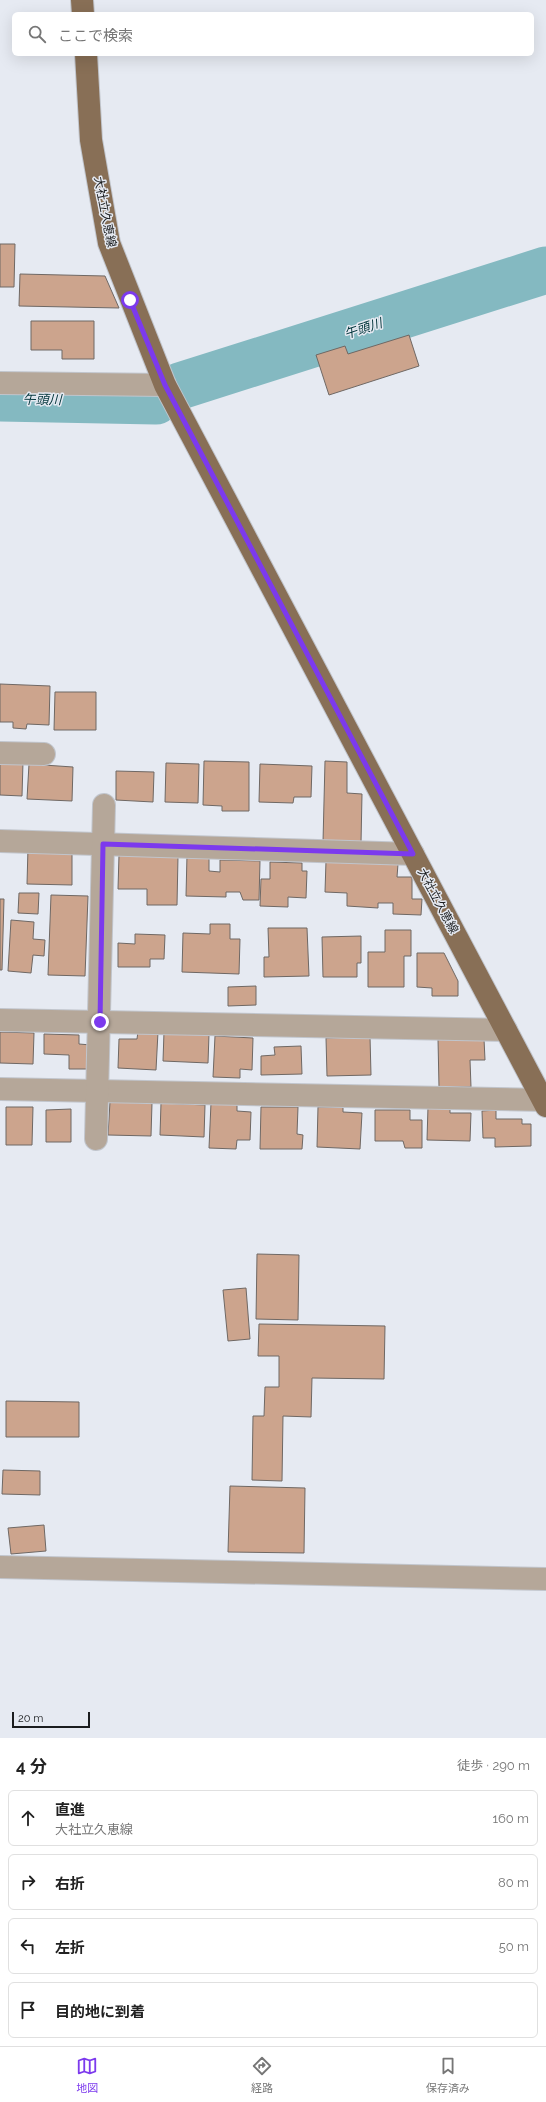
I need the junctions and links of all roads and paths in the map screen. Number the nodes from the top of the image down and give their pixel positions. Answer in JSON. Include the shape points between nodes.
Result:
{"nodes":[{"id":1,"x":82,"y":0,"type":"edge"},
{"id":2,"x":83,"y":12,"type":"edge"},
{"id":3,"x":86,"y":56,"type":"edge"},
{"id":4,"x":0,"y":383,"type":"edge"},
{"id":5,"x":165,"y":385,"type":"junction"},
{"id":6,"x":0,"y":753,"type":"edge"},
{"id":7,"x":44,"y":754,"type":"dead end"},
{"id":8,"x":104,"y":805,"type":"dead end"},
{"id":9,"x":0,"y":841,"type":"edge"},
{"id":10,"x":103,"y":844,"type":"junction"},
{"id":11,"x":413,"y":854,"type":"junction"},
{"id":12,"x":0,"y":1020,"type":"edge"},
{"id":13,"x":100,"y":1022,"type":"junction"},
{"id":14,"x":506,"y":1030,"type":"junction"},
{"id":15,"x":0,"y":1089,"type":"edge"},
{"id":16,"x":98,"y":1092,"type":"junction"},
{"id":17,"x":545,"y":1103,"type":"edge"},
{"id":18,"x":96,"y":1139,"type":"dead end"},
{"id":19,"x":0,"y":1567,"type":"edge"},
{"id":20,"x":546,"y":1579,"type":"edge"}],
"edges":[{"from":1,"to":2,"type":"main road"},
{"from":3,"to":5,"type":"main road","name":"大社立久恵線","via":[[91,140],[109,243]]},
{"from":4,"to":5,"type":"street"},
{"from":5,"to":11,"type":"main road","name":"大社立久恵線"},
{"from":6,"to":7,"type":"street"},
{"from":8,"to":10,"type":"street"},
{"from":9,"to":10,"type":"street"},
{"from":10,"to":11,"type":"street"},
{"from":10,"to":13,"type":"street"},
{"from":11,"to":14,"type":"main road","name":"大社立久恵線"},
{"from":12,"to":13,"type":"street"},
{"from":13,"to":14,"type":"street"},
{"from":13,"to":16,"type":"street"},
{"from":14,"to":17,"type":"main road","name":"大社立久恵線"},
{"from":15,"to":16,"type":"street"},
{"from":16,"to":17,"type":"street"},
{"from":16,"to":18,"type":"street"},
{"from":19,"to":20,"type":"street"}]}
